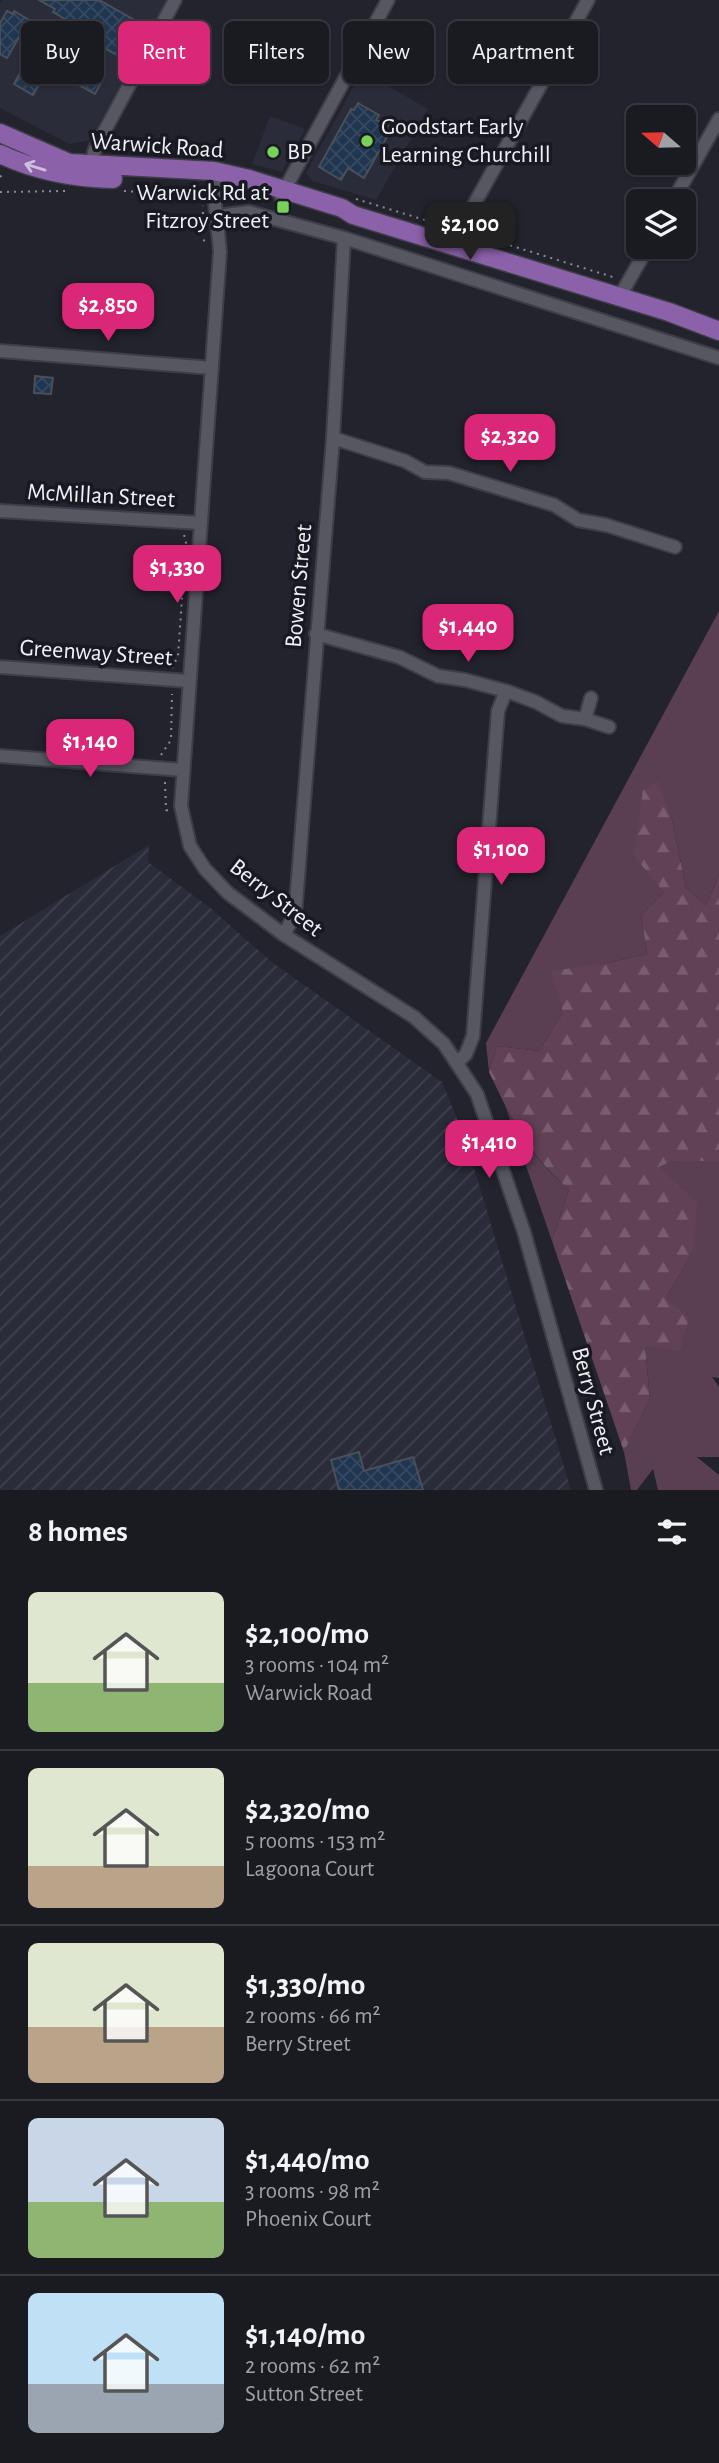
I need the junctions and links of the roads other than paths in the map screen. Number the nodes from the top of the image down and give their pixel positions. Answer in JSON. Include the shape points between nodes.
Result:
{"nodes":[{"id":1,"x":176,"y":0,"type":"edge"},
{"id":2,"x":388,"y":0,"type":"edge"},
{"id":3,"x":588,"y":0,"type":"edge"},
{"id":4,"x":719,"y":119,"type":"edge"},
{"id":5,"x":0,"y":133,"type":"edge"},
{"id":6,"x":0,"y":154,"type":"edge"},
{"id":7,"x":92,"y":172,"type":"junction"},
{"id":8,"x":214,"y":177,"type":"junction"},
{"id":9,"x":680,"y":189,"type":"edge"},
{"id":10,"x":283,"y":194,"type":"junction"},
{"id":11,"x":214,"y":221,"type":"junction"},
{"id":12,"x":455,"y":237,"type":"junction"},
{"id":13,"x":344,"y":238,"type":"junction"},
{"id":14,"x":641,"y":259,"type":"edge"},
{"id":15,"x":624,"y":290,"type":"junction"},
{"id":16,"x":669,"y":312,"type":"junction"},
{"id":17,"x":719,"y":324,"type":"edge"},
{"id":18,"x":719,"y":331,"type":"edge"},
{"id":19,"x":0,"y":351,"type":"edge"},
{"id":20,"x":719,"y":358,"type":"edge"},
{"id":21,"x":212,"y":368,"type":"junction"},
{"id":22,"x":333,"y":438,"type":"junction"},
{"id":23,"x":0,"y":511,"type":"edge"},
{"id":24,"x":200,"y":523,"type":"junction"},
{"id":25,"x":675,"y":547,"type":"dead end"},
{"id":26,"x":316,"y":634,"type":"junction"},
{"id":27,"x":0,"y":667,"type":"edge"},
{"id":28,"x":188,"y":681,"type":"junction"},
{"id":29,"x":506,"y":691,"type":"junction"},
{"id":30,"x":591,"y":698,"type":"dead end"},
{"id":31,"x":585,"y":719,"type":"junction"},
{"id":32,"x":610,"y":727,"type":"dead end"},
{"id":33,"x":0,"y":756,"type":"edge"},
{"id":34,"x":183,"y":770,"type":"junction"},
{"id":35,"x":284,"y":935,"type":"junction"},
{"id":36,"x":458,"y":1062,"type":"junction"},
{"id":37,"x":596,"y":1490,"type":"edge"}],
"edges":[{"from":1,"to":7,"type":"street","via":[[97,145]]},
{"from":2,"to":10,"type":"street"},
{"from":3,"to":12,"type":"street"},
{"from":4,"to":9,"type":"street"},
{"from":5,"to":7,"type":"main road","name":"Warwick Road"},
{"from":7,"to":6,"type":"main road","name":"Warwick Road","one_way":true,"via":[[56,174]]},
{"from":7,"to":8,"type":"main road","name":"Warwick Road"},
{"from":8,"to":10,"type":"main road","name":"Warwick Road"},
{"from":8,"to":11,"type":"street","name":"Berry Street"},
{"from":10,"to":12,"type":"main road","name":"Warwick Road","via":[[342,215]]},
{"from":11,"to":13,"type":"street","via":[[249,212]]},
{"from":11,"to":21,"type":"street","name":"Berry Street","via":[[220,251]]},
{"from":12,"to":15,"type":"main road","name":"Warwick Road"},
{"from":13,"to":20,"type":"street"},
{"from":13,"to":22,"type":"street","name":"Bowen Street"},
{"from":14,"to":15,"type":"street"},
{"from":15,"to":16,"type":"main road","name":"Warwick Road"},
{"from":16,"to":17,"type":"main road","name":"Warwick Road"},
{"from":16,"to":18,"type":"main road","name":"Warwick Road"},
{"from":19,"to":21,"type":"street"},
{"from":21,"to":24,"type":"street","name":"Berry Street"},
{"from":22,"to":25,"type":"street","via":[[425,472],[449,473],[554,505],[578,520]]},
{"from":22,"to":26,"type":"street","name":"Bowen Street"},
{"from":23,"to":24,"type":"street","name":"McMillan Street"},
{"from":24,"to":28,"type":"street","name":"Berry Street"},
{"from":26,"to":29,"type":"street","via":[[399,657],[438,677]]},
{"from":26,"to":35,"type":"street","name":"Bowen Street","via":[[296,903]]},
{"from":27,"to":28,"type":"street","name":"Greenway Street"},
{"from":28,"to":34,"type":"street","name":"Berry Street"},
{"from":29,"to":31,"type":"street","via":[[562,716]]},
{"from":29,"to":36,"type":"street","via":[[498,711],[473,1036]]},
{"from":30,"to":31,"type":"street"},
{"from":31,"to":32,"type":"street"},
{"from":33,"to":34,"type":"street"},
{"from":34,"to":35,"type":"street","name":"Berry Street","via":[[182,812],[190,846],[228,893]]},
{"from":35,"to":36,"type":"street","name":"Berry Street","via":[[414,1017]]},
{"from":36,"to":37,"type":"street","name":"Berry Street","via":[[477,1094],[524,1232]]}]}
